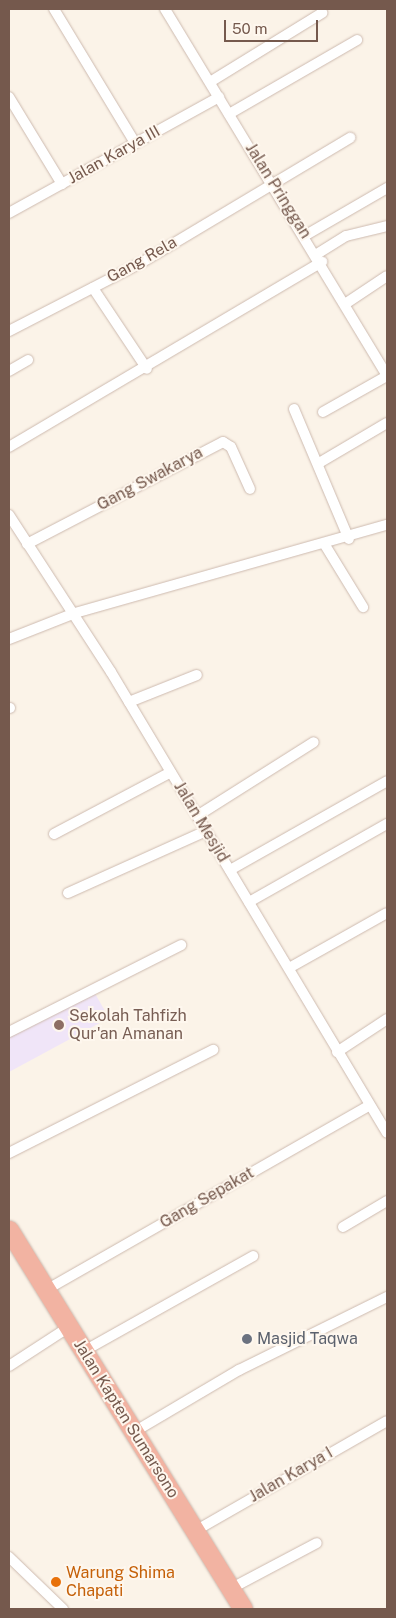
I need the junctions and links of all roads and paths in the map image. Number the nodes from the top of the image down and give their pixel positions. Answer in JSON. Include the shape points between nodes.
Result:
{"nodes":[{"id":1,"x":54,"y":9,"type":"edge"},
{"id":2,"x":169,"y":10,"type":"edge"},
{"id":3,"x":322,"y":13,"type":"dead end"},
{"id":4,"x":357,"y":40,"type":"dead end"},
{"id":5,"x":210,"y":82,"type":"junction"},
{"id":6,"x":9,"y":97,"type":"edge"},
{"id":7,"x":219,"y":97,"type":"junction"},
{"id":8,"x":229,"y":114,"type":"junction"},
{"id":9,"x":350,"y":138,"type":"dead end"},
{"id":10,"x":136,"y":143,"type":"junction"},
{"id":11,"x":273,"y":183,"type":"junction"},
{"id":12,"x":62,"y":184,"type":"junction"},
{"id":13,"x":387,"y":188,"type":"edge"},
{"id":14,"x":9,"y":213,"type":"edge"},
{"id":15,"x":387,"y":226,"type":"edge"},
{"id":16,"x":306,"y":235,"type":"junction"},
{"id":17,"x":319,"y":258,"type":"junction"},
{"id":18,"x":387,"y":276,"type":"edge"},
{"id":19,"x":93,"y":288,"type":"junction"},
{"id":20,"x":345,"y":304,"type":"junction"},
{"id":21,"x":9,"y":331,"type":"edge"},
{"id":22,"x":28,"y":360,"type":"dead end"},
{"id":23,"x":147,"y":369,"type":"junction"},
{"id":24,"x":9,"y":371,"type":"edge"},
{"id":25,"x":387,"y":375,"type":"edge"},
{"id":26,"x":294,"y":409,"type":"dead end"},
{"id":27,"x":323,"y":412,"type":"dead end"},
{"id":28,"x":387,"y":423,"type":"edge"},
{"id":29,"x":9,"y":447,"type":"edge"},
{"id":30,"x":319,"y":463,"type":"junction"},
{"id":31,"x":250,"y":489,"type":"dead end"},
{"id":32,"x":9,"y":516,"type":"edge"},
{"id":33,"x":387,"y":525,"type":"edge"},
{"id":34,"x":349,"y":539,"type":"junction"},
{"id":35,"x":28,"y":544,"type":"junction"},
{"id":36,"x":325,"y":546,"type":"junction"},
{"id":37,"x":363,"y":607,"type":"dead end"},
{"id":38,"x":75,"y":613,"type":"junction"},
{"id":39,"x":9,"y":639,"type":"edge"},
{"id":40,"x":197,"y":674,"type":"dead end"},
{"id":41,"x":129,"y":702,"type":"junction"},
{"id":42,"x":314,"y":742,"type":"dead end"},
{"id":43,"x":171,"y":772,"type":"junction"},
{"id":44,"x":387,"y":781,"type":"edge"},
{"id":45,"x":197,"y":816,"type":"junction"},
{"id":46,"x":387,"y":824,"type":"edge"},
{"id":47,"x":206,"y":831,"type":"junction"},
{"id":48,"x":54,"y":834,"type":"dead end"},
{"id":49,"x":230,"y":870,"type":"junction"},
{"id":50,"x":68,"y":893,"type":"dead end"},
{"id":51,"x":249,"y":902,"type":"junction"},
{"id":52,"x":387,"y":913,"type":"edge"},
{"id":53,"x":181,"y":945,"type":"dead end"},
{"id":54,"x":289,"y":968,"type":"junction"},
{"id":55,"x":387,"y":1019,"type":"edge"},
{"id":56,"x":9,"y":1032,"type":"edge"},
{"id":57,"x":213,"y":1050,"type":"dead end"},
{"id":58,"x":337,"y":1052,"type":"junction"},
{"id":59,"x":369,"y":1106,"type":"junction"},
{"id":60,"x":387,"y":1133,"type":"edge"},
{"id":61,"x":9,"y":1153,"type":"edge"},
{"id":62,"x":387,"y":1201,"type":"edge"},
{"id":63,"x":344,"y":1227,"type":"dead end"},
{"id":64,"x":9,"y":1230,"type":"edge"},
{"id":65,"x":254,"y":1256,"type":"dead end"},
{"id":66,"x":46,"y":1290,"type":"junction"},
{"id":67,"x":387,"y":1297,"type":"edge"},
{"id":68,"x":69,"y":1327,"type":"junction"},
{"id":69,"x":84,"y":1351,"type":"junction"},
{"id":70,"x":9,"y":1366,"type":"edge"},
{"id":71,"x":387,"y":1421,"type":"edge"},
{"id":72,"x":134,"y":1432,"type":"junction"},
{"id":73,"x":195,"y":1531,"type":"junction"},
{"id":74,"x":317,"y":1543,"type":"dead end"},
{"id":75,"x":9,"y":1557,"type":"edge"},
{"id":76,"x":230,"y":1588,"type":"junction"},
{"id":77,"x":59,"y":1608,"type":"edge"},
{"id":78,"x":243,"y":1609,"type":"edge"}],
"edges":[{"from":1,"to":10,"type":"street"},
{"from":2,"to":5,"type":"street","name":"Jalan Pringgan"},
{"from":3,"to":5,"type":"street"},
{"from":4,"to":8,"type":"street"},
{"from":5,"to":7,"type":"street","name":"Jalan Pringgan"},
{"from":6,"to":12,"type":"street"},
{"from":7,"to":8,"type":"street","name":"Jalan Pringgan"},
{"from":7,"to":10,"type":"street","name":"Jalan Karya III"},
{"from":8,"to":11,"type":"street","name":"Jalan Pringgan"},
{"from":9,"to":11,"type":"street","name":"Gang Rela"},
{"from":10,"to":12,"type":"street","name":"Jalan Karya III"},
{"from":11,"to":16,"type":"street","name":"Jalan Pringgan"},
{"from":11,"to":19,"type":"street","name":"Gang Rela"},
{"from":12,"to":14,"type":"street","name":"Jalan Karya III"},
{"from":13,"to":16,"type":"street"},
{"from":15,"to":17,"type":"street","via":[[346,236]]},
{"from":16,"to":17,"type":"street","name":"Jalan Pringgan"},
{"from":17,"to":20,"type":"street","name":"Jalan Pringgan"},
{"from":17,"to":23,"type":"street"},
{"from":18,"to":20,"type":"street"},
{"from":19,"to":21,"type":"street","name":"Gang Rela"},
{"from":19,"to":23,"type":"street"},
{"from":20,"to":25,"type":"street","name":"Jalan Pringgan"},
{"from":22,"to":24,"type":"street"},
{"from":23,"to":29,"type":"street"},
{"from":25,"to":27,"type":"street"},
{"from":26,"to":30,"type":"street"},
{"from":28,"to":30,"type":"street"},
{"from":30,"to":34,"type":"street"},
{"from":31,"to":35,"type":"street","name":"Gang Swakarya","via":[[231,447],[223,442]]},
{"from":32,"to":35,"type":"street","name":"Jalan Mesjid"},
{"from":33,"to":34,"type":"street"},
{"from":34,"to":36,"type":"street"},
{"from":35,"to":38,"type":"street","name":"Jalan Mesjid"},
{"from":36,"to":37,"type":"street"},
{"from":36,"to":38,"type":"street"},
{"from":38,"to":39,"type":"street"},
{"from":38,"to":41,"type":"street","name":"Jalan Mesjid"},
{"from":40,"to":41,"type":"street"},
{"from":41,"to":43,"type":"street","name":"Jalan Mesjid"},
{"from":42,"to":45,"type":"street"},
{"from":43,"to":45,"type":"street","name":"Jalan Mesjid"},
{"from":43,"to":48,"type":"street"},
{"from":44,"to":49,"type":"street"},
{"from":45,"to":47,"type":"street","name":"Jalan Mesjid"},
{"from":46,"to":51,"type":"street"},
{"from":47,"to":49,"type":"street","name":"Jalan Mesjid"},
{"from":47,"to":50,"type":"street"},
{"from":49,"to":51,"type":"street","name":"Jalan Mesjid"},
{"from":51,"to":54,"type":"street","name":"Jalan Mesjid"},
{"from":52,"to":54,"type":"street"},
{"from":53,"to":56,"type":"street"},
{"from":54,"to":58,"type":"street","name":"Jalan Mesjid"},
{"from":55,"to":58,"type":"street"},
{"from":57,"to":61,"type":"street"},
{"from":58,"to":59,"type":"street","name":"Jalan Mesjid"},
{"from":59,"to":60,"type":"street","name":"Jalan Mesjid"},
{"from":59,"to":66,"type":"street","name":"Gang Sepakat"},
{"from":62,"to":63,"type":"street"},
{"from":64,"to":66,"type":"highway","name":"Jalan Kapten Sumarsono"},
{"from":65,"to":69,"type":"street"},
{"from":66,"to":68,"type":"highway","name":"Jalan Kapten Sumarsono"},
{"from":67,"to":72,"type":"street","via":[[240,1370]]},
{"from":68,"to":69,"type":"highway","name":"Jalan Kapten Sumarsono"},
{"from":68,"to":70,"type":"street"},
{"from":69,"to":72,"type":"highway","name":"Jalan Kapten Sumarsono"},
{"from":71,"to":73,"type":"street","name":"Jalan Karya I"},
{"from":72,"to":73,"type":"highway","name":"Jalan Kapten Sumarsono"},
{"from":73,"to":76,"type":"highway","name":"Jalan Kapten Sumarsono"},
{"from":74,"to":76,"type":"street"},
{"from":75,"to":77,"type":"street"},
{"from":76,"to":78,"type":"highway","name":"Jalan Kapten Sumarsono"}]}
